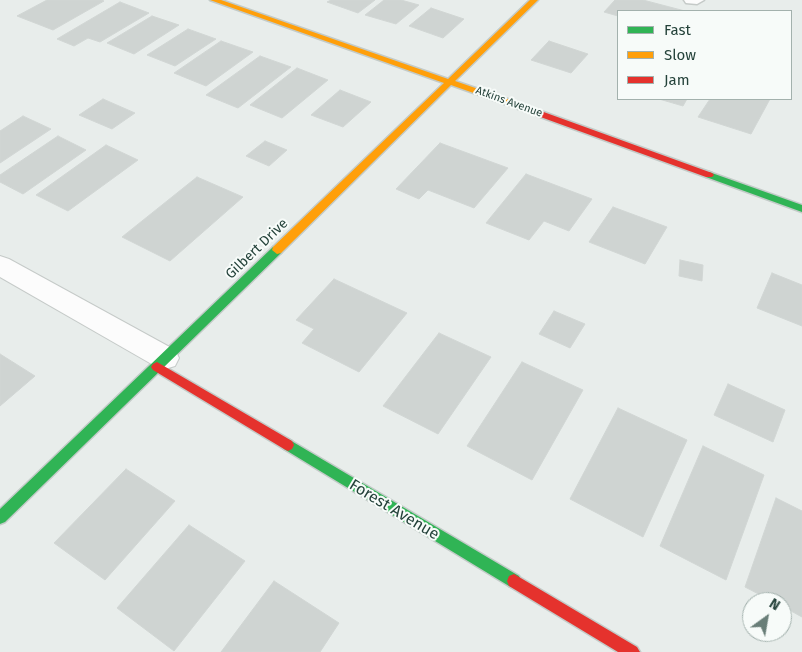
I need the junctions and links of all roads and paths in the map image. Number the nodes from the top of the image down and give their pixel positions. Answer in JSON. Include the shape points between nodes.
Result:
{"nodes":[{"id":1,"x":214,"y":0,"type":"edge"},
{"id":2,"x":534,"y":0,"type":"edge"},
{"id":3,"x":691,"y":0,"type":"edge"},
{"id":4,"x":697,"y":0,"type":"edge"},
{"id":5,"x":450,"y":81,"type":"junction"},
{"id":6,"x":802,"y":209,"type":"edge"},
{"id":7,"x":0,"y":265,"type":"edge"},
{"id":8,"x":161,"y":363,"type":"junction"},
{"id":9,"x":0,"y":518,"type":"edge"},
{"id":10,"x":632,"y":652,"type":"edge"}],
"edges":[{"from":1,"to":5,"type":"street","name":"Atkins Avenue"},
{"from":2,"to":5,"type":"street","name":"Gilbert Drive"},
{"from":3,"to":4,"type":"lane"},
{"from":5,"to":6,"type":"street","name":"Atkins Avenue"},
{"from":5,"to":8,"type":"street","name":"Gilbert Drive"},
{"from":7,"to":8,"type":"street","name":"Forest Avenue"},
{"from":8,"to":9,"type":"street","name":"Gilbert Drive"},
{"from":8,"to":10,"type":"street","name":"Forest Avenue"}]}
